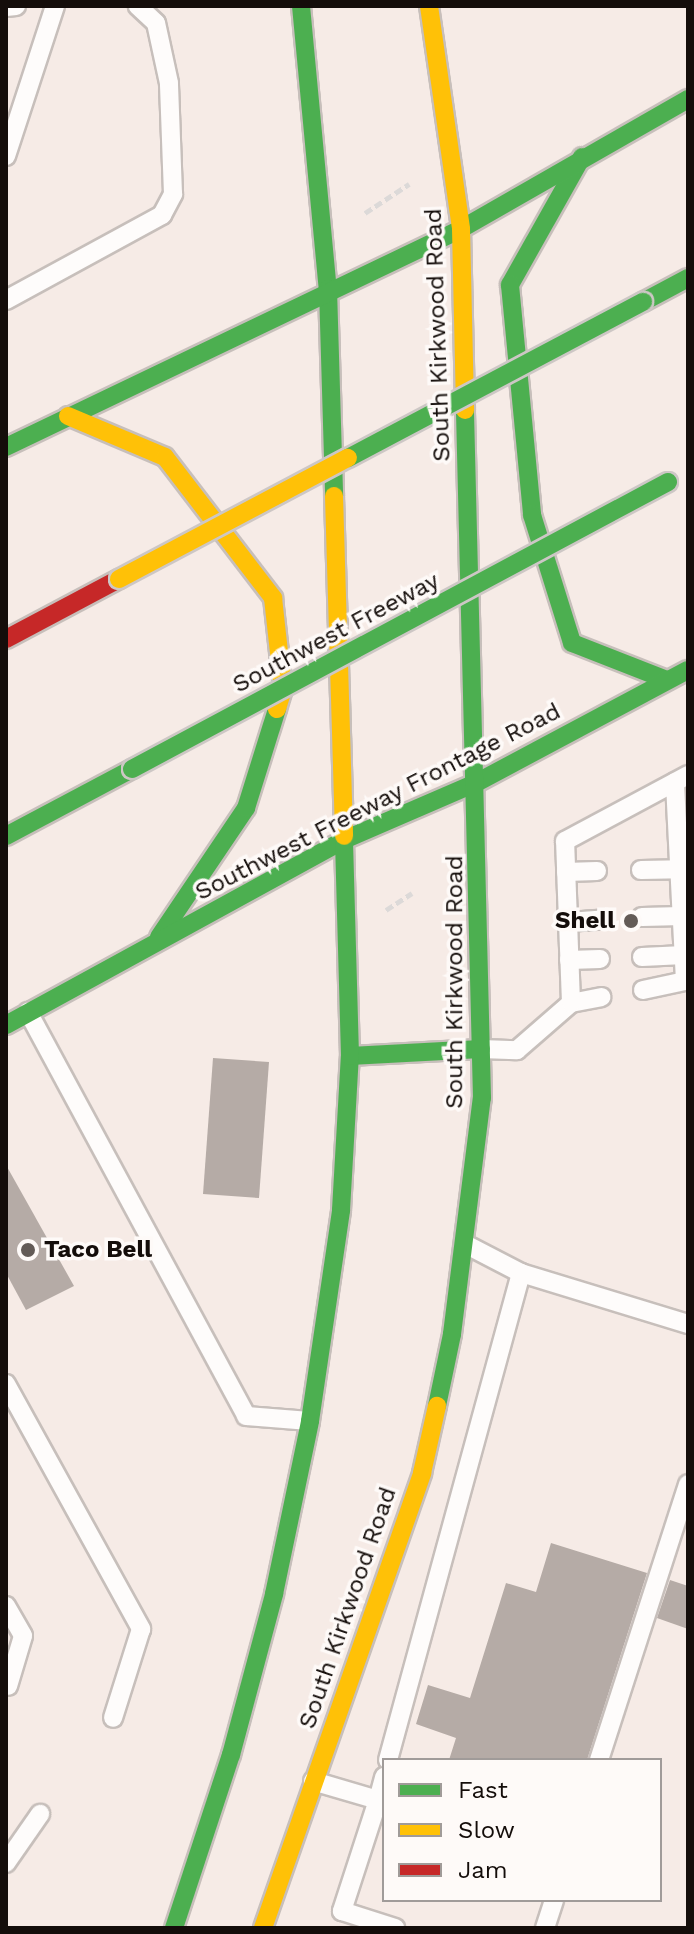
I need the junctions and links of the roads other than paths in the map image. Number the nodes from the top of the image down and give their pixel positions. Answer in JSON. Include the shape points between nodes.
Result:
{"nodes":[{"id":1,"x":16,"y":6,"type":"edge"},
{"id":2,"x":55,"y":6,"type":"edge"},
{"id":3,"x":138,"y":6,"type":"edge"},
{"id":4,"x":301,"y":6,"type":"edge"},
{"id":5,"x":429,"y":6,"type":"edge"},
{"id":6,"x":6,"y":7,"type":"edge"},
{"id":7,"x":688,"y":99,"type":"edge"},
{"id":8,"x":583,"y":155,"type":"junction"},
{"id":9,"x":6,"y":156,"type":"edge"},
{"id":10,"x":461,"y":229,"type":"junction"},
{"id":11,"x":688,"y":278,"type":"edge"},
{"id":12,"x":328,"y":289,"type":"junction"},
{"id":13,"x":6,"y":300,"type":"edge"},
{"id":14,"x":68,"y":416,"type":"junction"},
{"id":15,"x":6,"y":447,"type":"edge"},
{"id":16,"x":688,"y":471,"type":"edge"},
{"id":17,"x":6,"y":639,"type":"edge"},
{"id":18,"x":688,"y":670,"type":"edge"},
{"id":19,"x":667,"y":680,"type":"junction"},
{"id":20,"x":681,"y":778,"type":"edge"},
{"id":21,"x":476,"y":783,"type":"junction"},
{"id":22,"x":6,"y":836,"type":"edge"},
{"id":23,"x":344,"y":840,"type":"junction"},
{"id":24,"x":680,"y":869,"type":"junction"},
{"id":25,"x":641,"y":870,"type":"dead end"},
{"id":26,"x":597,"y":871,"type":"dead end"},
{"id":27,"x":566,"y":872,"type":"junction"},
{"id":28,"x":682,"y":916,"type":"junction"},
{"id":29,"x":642,"y":917,"type":"dead end"},
{"id":30,"x":599,"y":920,"type":"dead end"},
{"id":31,"x":568,"y":922,"type":"junction"},
{"id":32,"x":156,"y":943,"type":"junction"},
{"id":33,"x":684,"y":955,"type":"junction"},
{"id":34,"x":642,"y":957,"type":"dead end"},
{"id":35,"x":600,"y":959,"type":"dead end"},
{"id":36,"x":569,"y":960,"type":"junction"},
{"id":37,"x":687,"y":981,"type":"edge"},
{"id":38,"x":643,"y":990,"type":"dead end"},
{"id":39,"x":601,"y":997,"type":"dead end"},
{"id":40,"x":571,"y":1003,"type":"junction"},
{"id":41,"x":28,"y":1012,"type":"junction"},
{"id":42,"x":6,"y":1025,"type":"edge"},
{"id":43,"x":481,"y":1049,"type":"junction"},
{"id":44,"x":350,"y":1056,"type":"junction"},
{"id":45,"x":463,"y":1244,"type":"junction"},
{"id":46,"x":521,"y":1273,"type":"junction"},
{"id":47,"x":688,"y":1324,"type":"edge"},
{"id":48,"x":6,"y":1384,"type":"edge"},
{"id":49,"x":310,"y":1421,"type":"junction"},
{"id":50,"x":688,"y":1484,"type":"edge"},
{"id":51,"x":6,"y":1606,"type":"edge"},
{"id":52,"x":8,"y":1686,"type":"dead end"},
{"id":53,"x":113,"y":1718,"type":"dead end"},
{"id":54,"x":389,"y":1758,"type":"edge"},
{"id":55,"x":600,"y":1758,"type":"edge"},
{"id":56,"x":313,"y":1781,"type":"junction"},
{"id":57,"x":382,"y":1785,"type":"edge"},
{"id":58,"x":378,"y":1800,"type":"junction"},
{"id":59,"x":40,"y":1814,"type":"dead end"},
{"id":60,"x":6,"y":1863,"type":"edge"},
{"id":61,"x":553,"y":1902,"type":"edge"},
{"id":62,"x":174,"y":1928,"type":"edge"},
{"id":63,"x":263,"y":1928,"type":"edge"},
{"id":64,"x":395,"y":1928,"type":"edge"},
{"id":65,"x":545,"y":1928,"type":"edge"}],
"edges":[{"from":1,"to":6,"type":"lane"},
{"from":2,"to":9,"type":"lane"},
{"from":3,"to":13,"type":"lane","via":[[156,23],[169,83],[173,194],[162,215]]},
{"from":4,"to":12,"type":"main road"},
{"from":5,"to":10,"type":"main road","name":"South Kirkwood Road"},
{"from":7,"to":8,"type":"main road"},
{"from":8,"to":10,"type":"main road"},
{"from":8,"to":19,"type":"main road","via":[[510,285],[532,515],[572,643]]},
{"from":10,"to":12,"type":"main road"},
{"from":10,"to":21,"type":"main road","name":"South Kirkwood Road"},
{"from":11,"to":17,"type":"main road","bridge":true},
{"from":12,"to":14,"type":"main road"},
{"from":12,"to":23,"type":"main road"},
{"from":14,"to":15,"type":"main road"},
{"from":14,"to":32,"type":"main road","via":[[165,457],[273,598],[283,689],[246,808]]},
{"from":16,"to":22,"type":"main road","name":"Southwest Freeway","bridge":true},
{"from":18,"to":19,"type":"main road","name":"Southwest Freeway Frontage Road"},
{"from":19,"to":21,"type":"main road","name":"Southwest Freeway Frontage Road"},
{"from":20,"to":24,"type":"lane"},
{"from":20,"to":27,"type":"lane","via":[[565,841]]},
{"from":21,"to":23,"type":"main road","name":"Southwest Freeway Frontage Road"},
{"from":21,"to":43,"type":"main road","name":"South Kirkwood Road"},
{"from":23,"to":32,"type":"main road","name":"Southwest Freeway Frontage Road"},
{"from":23,"to":44,"type":"main road"},
{"from":24,"to":25,"type":"lane"},
{"from":24,"to":28,"type":"lane"},
{"from":26,"to":27,"type":"lane"},
{"from":27,"to":31,"type":"lane"},
{"from":28,"to":29,"type":"lane"},
{"from":28,"to":33,"type":"lane"},
{"from":30,"to":31,"type":"lane"},
{"from":31,"to":36,"type":"lane"},
{"from":32,"to":41,"type":"main road","name":"Southwest Freeway Frontage Road"},
{"from":33,"to":34,"type":"lane"},
{"from":33,"to":37,"type":"lane"},
{"from":35,"to":36,"type":"lane"},
{"from":36,"to":40,"type":"lane"},
{"from":37,"to":38,"type":"lane"},
{"from":39,"to":40,"type":"lane"},
{"from":40,"to":43,"type":"lane","via":[[517,1050]]},
{"from":41,"to":42,"type":"main road","name":"Southwest Freeway Frontage Road"},
{"from":41,"to":49,"type":"lane","via":[[246,1416]]},
{"from":43,"to":44,"type":"main road"},
{"from":43,"to":45,"type":"main road","name":"South Kirkwood Road","via":[[482,1098]]},
{"from":44,"to":49,"type":"main road","via":[[341,1210]]},
{"from":45,"to":46,"type":"lane"},
{"from":45,"to":56,"type":"main road","name":"South Kirkwood Road","via":[[452,1334],[422,1473]]},
{"from":46,"to":47,"type":"lane"},
{"from":46,"to":54,"type":"lane"},
{"from":48,"to":53,"type":"lane","via":[[141,1629]]},
{"from":49,"to":62,"type":"main road","via":[[267,1623],[231,1755]]},
{"from":50,"to":55,"type":"lane"},
{"from":51,"to":52,"type":"lane","via":[[23,1636]]},
{"from":56,"to":58,"type":"lane"},
{"from":56,"to":63,"type":"main road","name":"South Kirkwood Road"},
{"from":57,"to":58,"type":"lane"},
{"from":58,"to":64,"type":"lane","via":[[342,1911]]},
{"from":59,"to":60,"type":"lane"},
{"from":61,"to":65,"type":"lane"}]}
